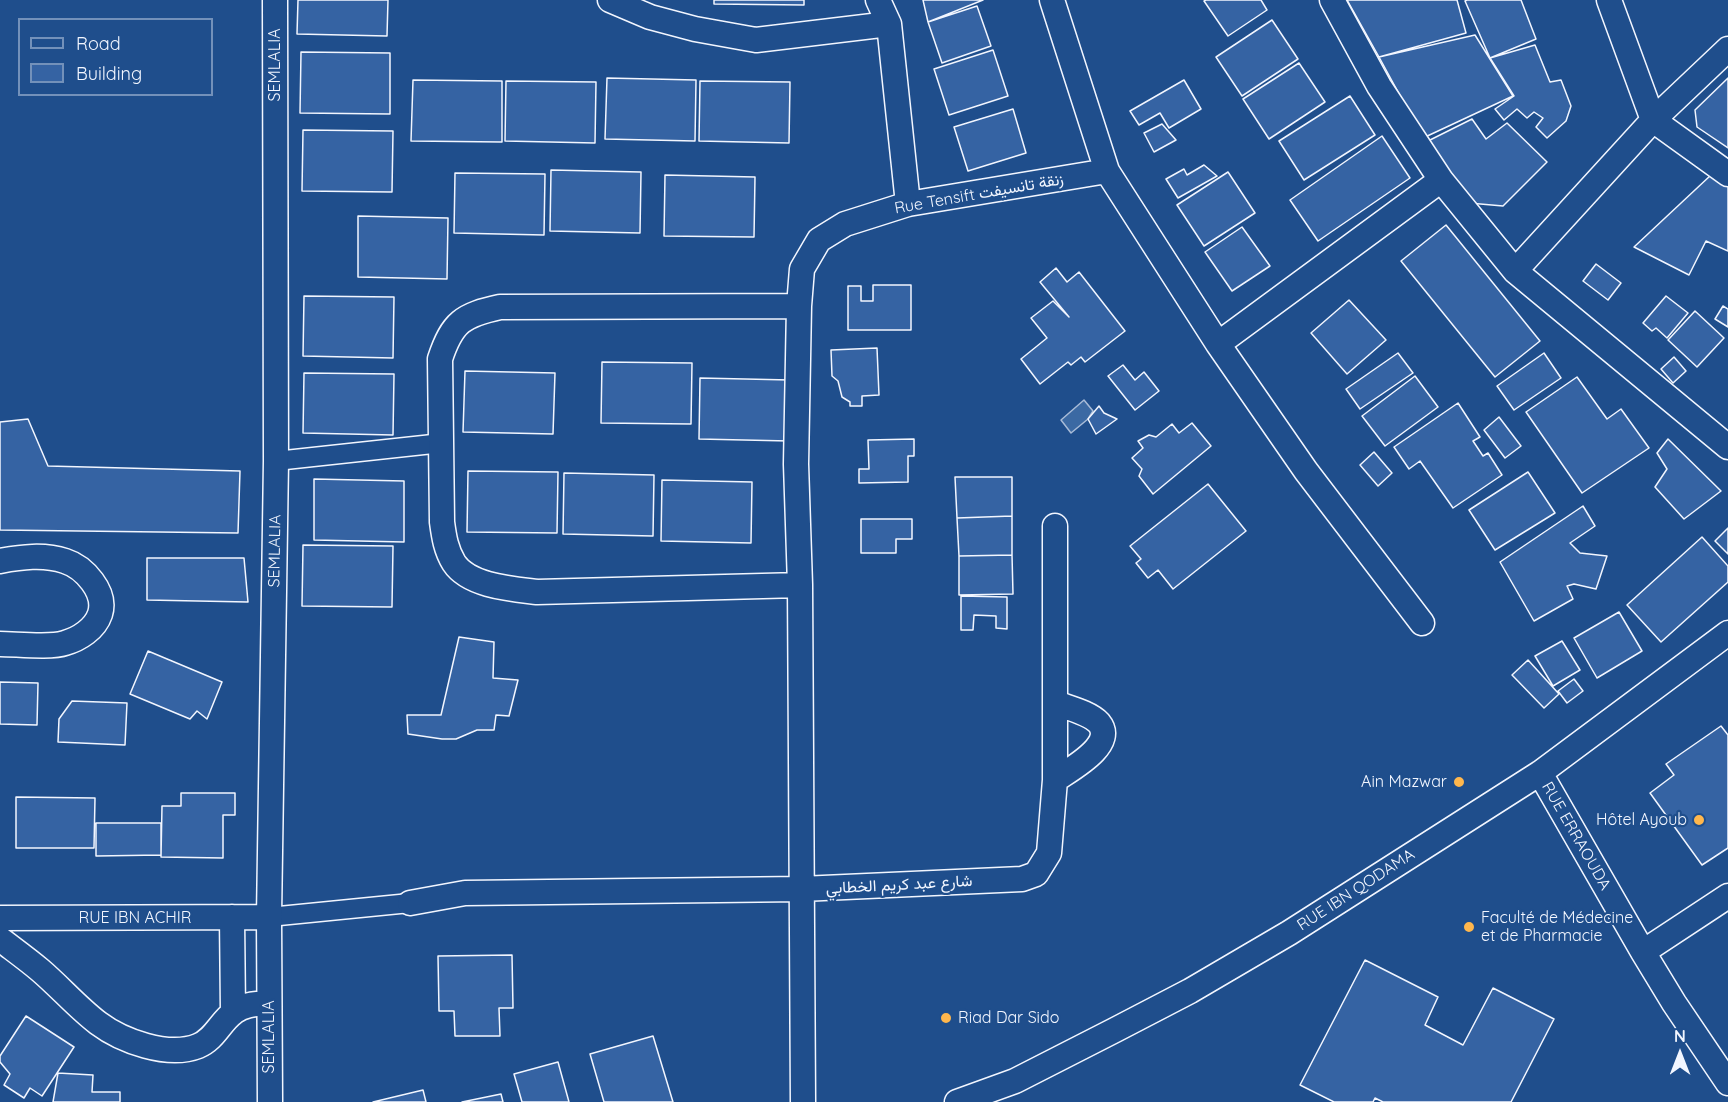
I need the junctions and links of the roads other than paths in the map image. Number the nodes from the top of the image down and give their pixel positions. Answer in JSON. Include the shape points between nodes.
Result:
{"nodes":[{"id":1,"x":274,"y":0,"type":"edge"},
{"id":2,"x":610,"y":0,"type":"edge"},
{"id":3,"x":878,"y":0,"type":"edge"},
{"id":4,"x":1052,"y":0,"type":"edge"},
{"id":5,"x":1332,"y":0,"type":"edge"},
{"id":6,"x":1609,"y":0,"type":"edge"},
{"id":7,"x":889,"y":24,"type":"junction"},
{"id":8,"x":1728,"y":49,"type":"edge"},
{"id":9,"x":1653,"y":120,"type":"junction"},
{"id":10,"x":1107,"y":171,"type":"junction"},
{"id":11,"x":1728,"y":174,"type":"edge"},
{"id":12,"x":1441,"y":180,"type":"junction"},
{"id":13,"x":908,"y":204,"type":"junction"},
{"id":14,"x":1515,"y":271,"type":"junction"},
{"id":15,"x":799,"y":306,"type":"junction"},
{"id":16,"x":1218,"y":344,"type":"junction"},
{"id":17,"x":442,"y":443,"type":"junction"},
{"id":18,"x":1728,"y":447,"type":"edge"},
{"id":19,"x":276,"y":461,"type":"junction"},
{"id":20,"x":1055,"y":526,"type":"dead end"},
{"id":21,"x":0,"y":561,"type":"edge"},
{"id":22,"x":800,"y":585,"type":"junction"},
{"id":23,"x":1422,"y":623,"type":"dead end"},
{"id":24,"x":1728,"y":633,"type":"edge"},
{"id":25,"x":0,"y":644,"type":"edge"},
{"id":26,"x":1056,"y":703,"type":"junction"},
{"id":27,"x":1540,"y":773,"type":"junction"},
{"id":28,"x":1055,"y":780,"type":"junction"},
{"id":29,"x":801,"y":889,"type":"junction"},
{"id":30,"x":1728,"y":896,"type":"edge"},
{"id":31,"x":410,"y":903,"type":"joint"},
{"id":32,"x":232,"y":917,"type":"junction"},
{"id":33,"x":269,"y":917,"type":"junction"},
{"id":34,"x":0,"y":918,"type":"edge"},
{"id":35,"x":0,"y":939,"type":"edge"},
{"id":36,"x":1643,"y":952,"type":"junction"},
{"id":37,"x":269,"y":1003,"type":"junction"},
{"id":38,"x":233,"y":1012,"type":"junction"},
{"id":39,"x":1728,"y":1083,"type":"edge"},
{"id":40,"x":270,"y":1102,"type":"edge"},
{"id":41,"x":803,"y":1102,"type":"edge"},
{"id":42,"x":957,"y":1102,"type":"edge"}],
"edges":[{"from":1,"to":19,"type":"street","name":"SEMLALIA"},
{"from":2,"to":7,"type":"street","via":[[650,17],[756,40]]},
{"from":3,"to":7,"type":"street"},
{"from":4,"to":10,"type":"street"},
{"from":5,"to":12,"type":"street","via":[[1379,86]]},
{"from":6,"to":9,"type":"street"},
{"from":7,"to":13,"type":"street"},
{"from":8,"to":9,"type":"street"},
{"from":9,"to":11,"type":"street"},
{"from":9,"to":14,"type":"street"},
{"from":10,"to":13,"type":"street","name":"Rue Tensift زنقة تانسيفت"},
{"from":10,"to":16,"type":"street"},
{"from":12,"to":14,"type":"street"},
{"from":12,"to":16,"type":"street"},
{"from":13,"to":15,"type":"street","name":"Rue Tensift زنقة تانسيفت","via":[[845,224],[819,240],[802,269]]},
{"from":14,"to":18,"type":"street"},
{"from":15,"to":17,"type":"street","via":[[500,307],[474,312],[446,340],[440,359]]},
{"from":15,"to":22,"type":"street","via":[[796,464]]},
{"from":16,"to":23,"type":"street","via":[[1306,471]]},
{"from":17,"to":19,"type":"street"},
{"from":17,"to":22,"type":"street","via":[[445,544],[455,565],[477,580],[537,592]]},
{"from":19,"to":33,"type":"street","name":"SEMLALIA"},
{"from":20,"to":26,"type":"street","name":"شارع عبد كريم الخطابي"},
{"from":21,"to":25,"type":"street","via":[[42,556],[65,561],[83,570],[100,600],[100,614],[83,636],[63,644]]},
{"from":22,"to":29,"type":"street"},
{"from":24,"to":27,"type":"street","name":"RUE IBN QODAMA"},
{"from":26,"to":28,"type":"street","name":"شارع عبد كريم الخطابي"},
{"from":26,"to":28,"type":"street","via":[[1099,723],[1102,739],[1098,749]]},
{"from":27,"to":36,"type":"street","name":"RUE ERRAOUDA"},
{"from":27,"to":42,"type":"street","name":"RUE IBN QODAMA","via":[[1289,933],[1190,991],[1015,1081]]},
{"from":28,"to":29,"type":"street","name":"شارع عبد كريم الخطابي","via":[[1049,853],[1036,874],[1022,879]]},
{"from":29,"to":31,"type":"street","name":"شارع عبد كريم الخطابي","via":[[465,893]]},
{"from":29,"to":41,"type":"street"},
{"from":30,"to":36,"type":"street"},
{"from":31,"to":33,"type":"street"},
{"from":32,"to":33,"type":"street","name":"RUE IBN ACHIR"},
{"from":32,"to":34,"type":"street","name":"RUE IBN ACHIR"},
{"from":32,"to":38,"type":"street"},
{"from":33,"to":37,"type":"street","name":"SEMLALIA"},
{"from":35,"to":38,"type":"street","via":[[99,1023],[136,1042],[159,1049],[197,1046],[211,1039]]},
{"from":36,"to":39,"type":"street","name":"RUE ERRAOUDA"},
{"from":37,"to":38,"type":"street"},
{"from":37,"to":40,"type":"street","name":"SEMLALIA"}]}
